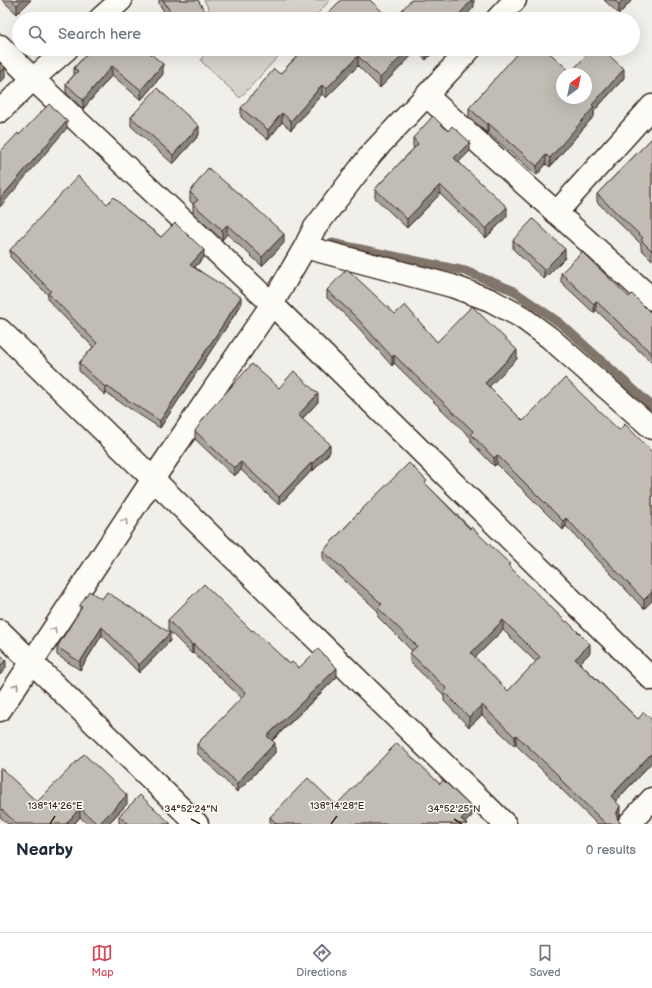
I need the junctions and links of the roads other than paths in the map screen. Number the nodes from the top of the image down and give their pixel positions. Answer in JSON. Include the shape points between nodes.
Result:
{"nodes":[{"id":1,"x":121,"y":0,"type":"edge"},
{"id":2,"x":515,"y":0,"type":"edge"},
{"id":3,"x":108,"y":12,"type":"edge"},
{"id":4,"x":504,"y":12,"type":"edge"},
{"id":5,"x":0,"y":46,"type":"edge"},
{"id":6,"x":58,"y":56,"type":"edge"},
{"id":7,"x":464,"y":56,"type":"edge"},
{"id":8,"x":33,"y":79,"type":"junction"},
{"id":9,"x":427,"y":96,"type":"junction"},
{"id":10,"x":652,"y":106,"type":"edge"},
{"id":11,"x":0,"y":111,"type":"edge"},
{"id":12,"x":556,"y":213,"type":"junction"},
{"id":13,"x":305,"y":247,"type":"junction"},
{"id":14,"x":652,"y":299,"type":"edge"},
{"id":15,"x":272,"y":304,"type":"junction"},
{"id":16,"x":0,"y":330,"type":"edge"},
{"id":17,"x":652,"y":428,"type":"edge"},
{"id":18,"x":153,"y":479,"type":"junction"},
{"id":19,"x":0,"y":631,"type":"edge"},
{"id":20,"x":32,"y":662,"type":"junction"},
{"id":21,"x":652,"y":679,"type":"edge"},
{"id":22,"x":0,"y":710,"type":"edge"},
{"id":23,"x":652,"y":800,"type":"edge"},
{"id":24,"x":197,"y":824,"type":"edge"},
{"id":25,"x":505,"y":824,"type":"edge"},
{"id":26,"x":629,"y":824,"type":"edge"}],
"edges":[{"from":1,"to":3,"type":"street"},
{"from":2,"to":4,"type":"street"},
{"from":5,"to":8,"type":"street"},
{"from":6,"to":8,"type":"street"},
{"from":7,"to":9,"type":"street"},
{"from":8,"to":11,"type":"street"},
{"from":8,"to":15,"type":"street"},
{"from":9,"to":12,"type":"street"},
{"from":9,"to":13,"type":"street","via":[[372,153],[314,229]]},
{"from":10,"to":12,"type":"street"},
{"from":12,"to":14,"type":"street"},
{"from":13,"to":15,"type":"street"},
{"from":13,"to":17,"type":"street","via":[[452,286],[490,300],[520,316],[550,338]]},
{"from":15,"to":18,"type":"street"},
{"from":15,"to":21,"type":"street"},
{"from":16,"to":18,"type":"street"},
{"from":20,"to":18,"type":"street","one_way":true},
{"from":18,"to":25,"type":"street"},
{"from":19,"to":20,"type":"street"},
{"from":22,"to":20,"type":"street","one_way":true},
{"from":20,"to":24,"type":"street"},
{"from":23,"to":26,"type":"street"}]}
